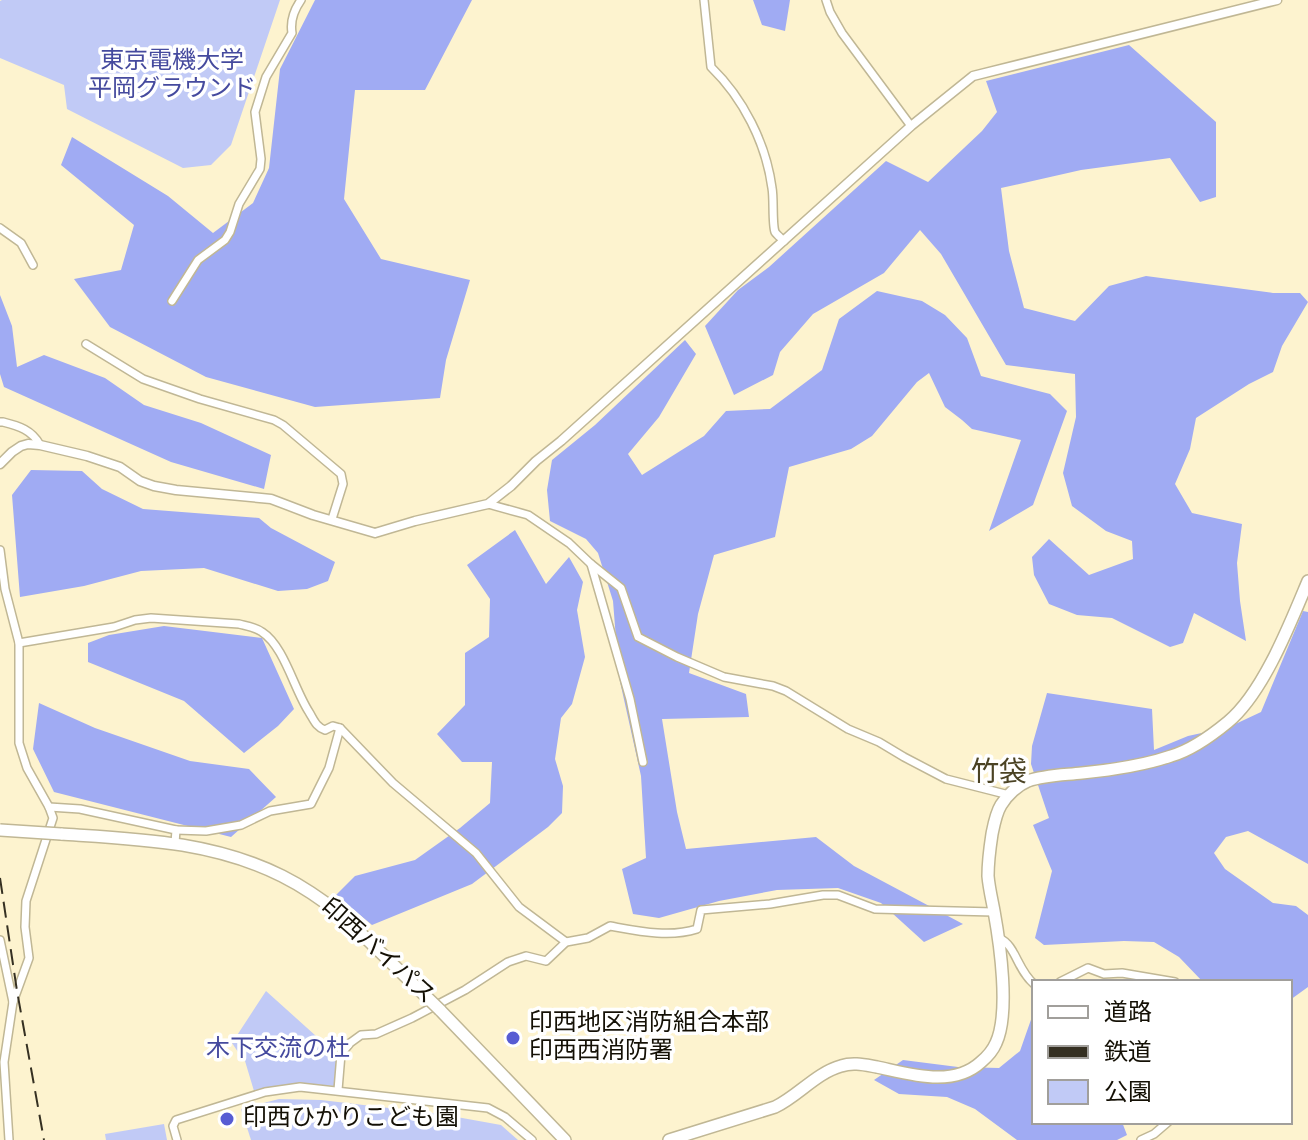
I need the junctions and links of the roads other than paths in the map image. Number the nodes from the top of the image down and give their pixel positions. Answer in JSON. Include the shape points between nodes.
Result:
{"nodes":[{"id":1,"x":301,"y":0,"type":"edge"},
{"id":2,"x":704,"y":0,"type":"edge"},
{"id":3,"x":826,"y":0,"type":"edge"},
{"id":4,"x":1277,"y":0,"type":"edge"},
{"id":5,"x":911,"y":126,"type":"junction"},
{"id":6,"x":0,"y":228,"type":"edge"},
{"id":7,"x":784,"y":241,"type":"junction"},
{"id":8,"x":33,"y":265,"type":"dead end"},
{"id":9,"x":172,"y":301,"type":"dead end"},
{"id":10,"x":86,"y":344,"type":"dead end"},
{"id":11,"x":0,"y":422,"type":"edge"},
{"id":12,"x":40,"y":445,"type":"junction"},
{"id":13,"x":0,"y":464,"type":"edge"},
{"id":14,"x":488,"y":504,"type":"junction"},
{"id":15,"x":332,"y":519,"type":"junction"},
{"id":16,"x":0,"y":550,"type":"edge"},
{"id":17,"x":591,"y":564,"type":"junction"},
{"id":18,"x":1308,"y":581,"type":"edge"},
{"id":19,"x":19,"y":643,"type":"junction"},
{"id":20,"x":340,"y":728,"type":"junction"},
{"id":21,"x":643,"y":762,"type":"dead end"},
{"id":22,"x":1009,"y":795,"type":"junction"},
{"id":23,"x":49,"y":807,"type":"junction"},
{"id":24,"x":0,"y":830,"type":"edge"},
{"id":25,"x":176,"y":837,"type":"junction"},
{"id":26,"x":994,"y":912,"type":"junction"},
{"id":27,"x":999,"y":938,"type":"junction"},
{"id":28,"x":0,"y":940,"type":"edge"},
{"id":29,"x":566,"y":942,"type":"junction"},
{"id":30,"x":1064,"y":980,"type":"edge"},
{"id":31,"x":1157,"y":980,"type":"edge"},
{"id":32,"x":1032,"y":982,"type":"edge"},
{"id":33,"x":13,"y":1002,"type":"junction"},
{"id":34,"x":2,"y":1059,"type":"edge"},
{"id":35,"x":338,"y":1090,"type":"junction"},
{"id":36,"x":3,"y":1106,"type":"edge"},
{"id":37,"x":1166,"y":1124,"type":"edge"},
{"id":38,"x":9,"y":1140,"type":"edge"},
{"id":39,"x":177,"y":1140,"type":"edge"},
{"id":40,"x":532,"y":1140,"type":"edge"},
{"id":41,"x":565,"y":1140,"type":"edge"},
{"id":42,"x":669,"y":1140,"type":"edge"},
{"id":43,"x":1141,"y":1140,"type":"edge"}],
"edges":[{"from":1,"to":9,"type":"street","via":[[292,33],[266,77],[255,112],[260,169],[225,240],[198,260]]},
{"from":2,"to":7,"type":"street","via":[[711,67],[738,98],[762,147],[775,231]]},
{"from":3,"to":5,"type":"street","via":[[842,33]]},
{"from":4,"to":5,"type":"street","via":[[973,76]]},
{"from":5,"to":7,"type":"street"},
{"from":6,"to":8,"type":"street","via":[[21,243]]},
{"from":7,"to":14,"type":"street"},
{"from":10,"to":15,"type":"street","via":[[143,379],[283,425],[341,474]]},
{"from":11,"to":12,"type":"street","via":[[25,429]]},
{"from":12,"to":13,"type":"street","via":[[21,446]]},
{"from":12,"to":15,"type":"street","via":[[120,467],[154,486],[271,499]]},
{"from":14,"to":15,"type":"street","via":[[375,533]]},
{"from":14,"to":17,"type":"street","via":[[528,515]]},
{"from":16,"to":19,"type":"street"},
{"from":17,"to":21,"type":"street"},
{"from":17,"to":22,"type":"street","via":[[621,588],[638,637],[724,677],[786,691],[946,779]]},
{"from":18,"to":22,"type":"main road","via":[[1263,678],[1230,721],[1173,756],[1028,781]]},
{"from":19,"to":20,"type":"street","via":[[151,618],[253,627],[278,647],[319,728]]},
{"from":19,"to":23,"type":"street","via":[[19,743]]},
{"from":20,"to":25,"type":"street","via":[[311,804]]},
{"from":20,"to":29,"type":"street","via":[[393,783],[476,853],[519,907]]},
{"from":22,"to":26,"type":"main road","via":[[998,810],[991,839],[988,877]]},
{"from":23,"to":25,"type":"street","via":[[80,809]]},
{"from":23,"to":33,"type":"street","via":[[53,818],[26,901],[29,958]]},
{"from":24,"to":25,"type":"main road","name":"印西バイパス","bridge":true},
{"from":25,"to":41,"type":"main road","name":"印西バイパス","bridge":true,"via":[[264,868],[343,916]]},
{"from":26,"to":27,"type":"main road"},
{"from":26,"to":29,"type":"street","via":[[875,909],[823,895],[701,910],[697,929],[685,933],[610,926]]},
{"from":27,"to":32,"type":"street","via":[[1009,943]]},
{"from":27,"to":42,"type":"main road","via":[[1000,1031],[989,1054],[969,1071],[944,1077],[841,1066],[775,1107]]},
{"from":28,"to":33,"type":"street"},
{"from":29,"to":35,"type":"street","via":[[546,961],[526,956],[508,962],[412,1018],[361,1035],[341,1054]]},
{"from":30,"to":31,"type":"street","via":[[1088,968]]},
{"from":33,"to":34,"type":"street"},
{"from":34,"to":36,"type":"street"},
{"from":35,"to":39,"type":"street","via":[[288,1088],[231,1102],[176,1120]]},
{"from":35,"to":40,"type":"street","via":[[488,1108]]},
{"from":36,"to":38,"type":"street"},
{"from":37,"to":43,"type":"street"}]}
